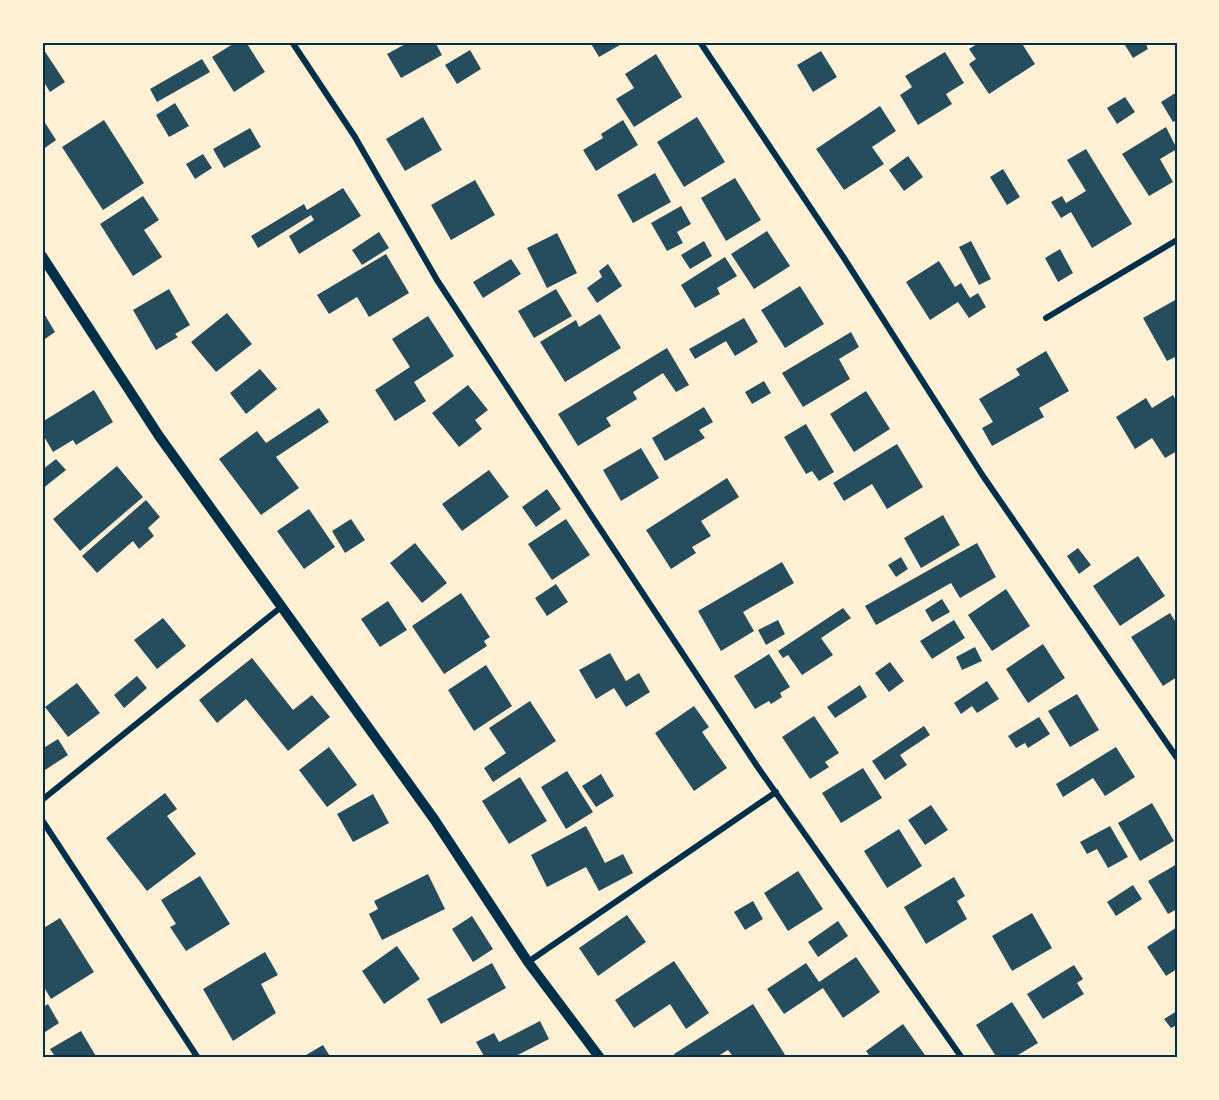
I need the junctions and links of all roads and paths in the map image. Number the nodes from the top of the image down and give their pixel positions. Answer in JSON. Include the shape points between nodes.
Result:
{"nodes":[{"id":1,"x":292,"y":42,"type":"edge"},
{"id":2,"x":700,"y":42,"type":"edge"},
{"id":3,"x":1177,"y":240,"type":"edge"},
{"id":4,"x":42,"y":256,"type":"edge"},
{"id":5,"x":1046,"y":318,"type":"dead end"},
{"id":6,"x":280,"y":608,"type":"junction"},
{"id":7,"x":1177,"y":758,"type":"edge"},
{"id":8,"x":776,"y":792,"type":"junction"},
{"id":9,"x":42,"y":800,"type":"edge"},
{"id":10,"x":42,"y":820,"type":"edge"},
{"id":11,"x":528,"y":962,"type":"junction"},
{"id":12,"x":198,"y":1058,"type":"edge"},
{"id":13,"x":600,"y":1058,"type":"edge"},
{"id":14,"x":962,"y":1058,"type":"edge"}],
"edges":[{"from":1,"to":8,"type":"street","via":[[356,137],[437,280]]},
{"from":2,"to":7,"type":"street","via":[[983,476]]},
{"from":3,"to":5,"type":"street"},
{"from":4,"to":6,"type":"street","via":[[159,436]]},
{"from":6,"to":9,"type":"street"},
{"from":6,"to":11,"type":"street","via":[[434,819]]},
{"from":8,"to":11,"type":"street"},
{"from":8,"to":14,"type":"street"},
{"from":10,"to":12,"type":"street"},
{"from":11,"to":13,"type":"street"}]}
